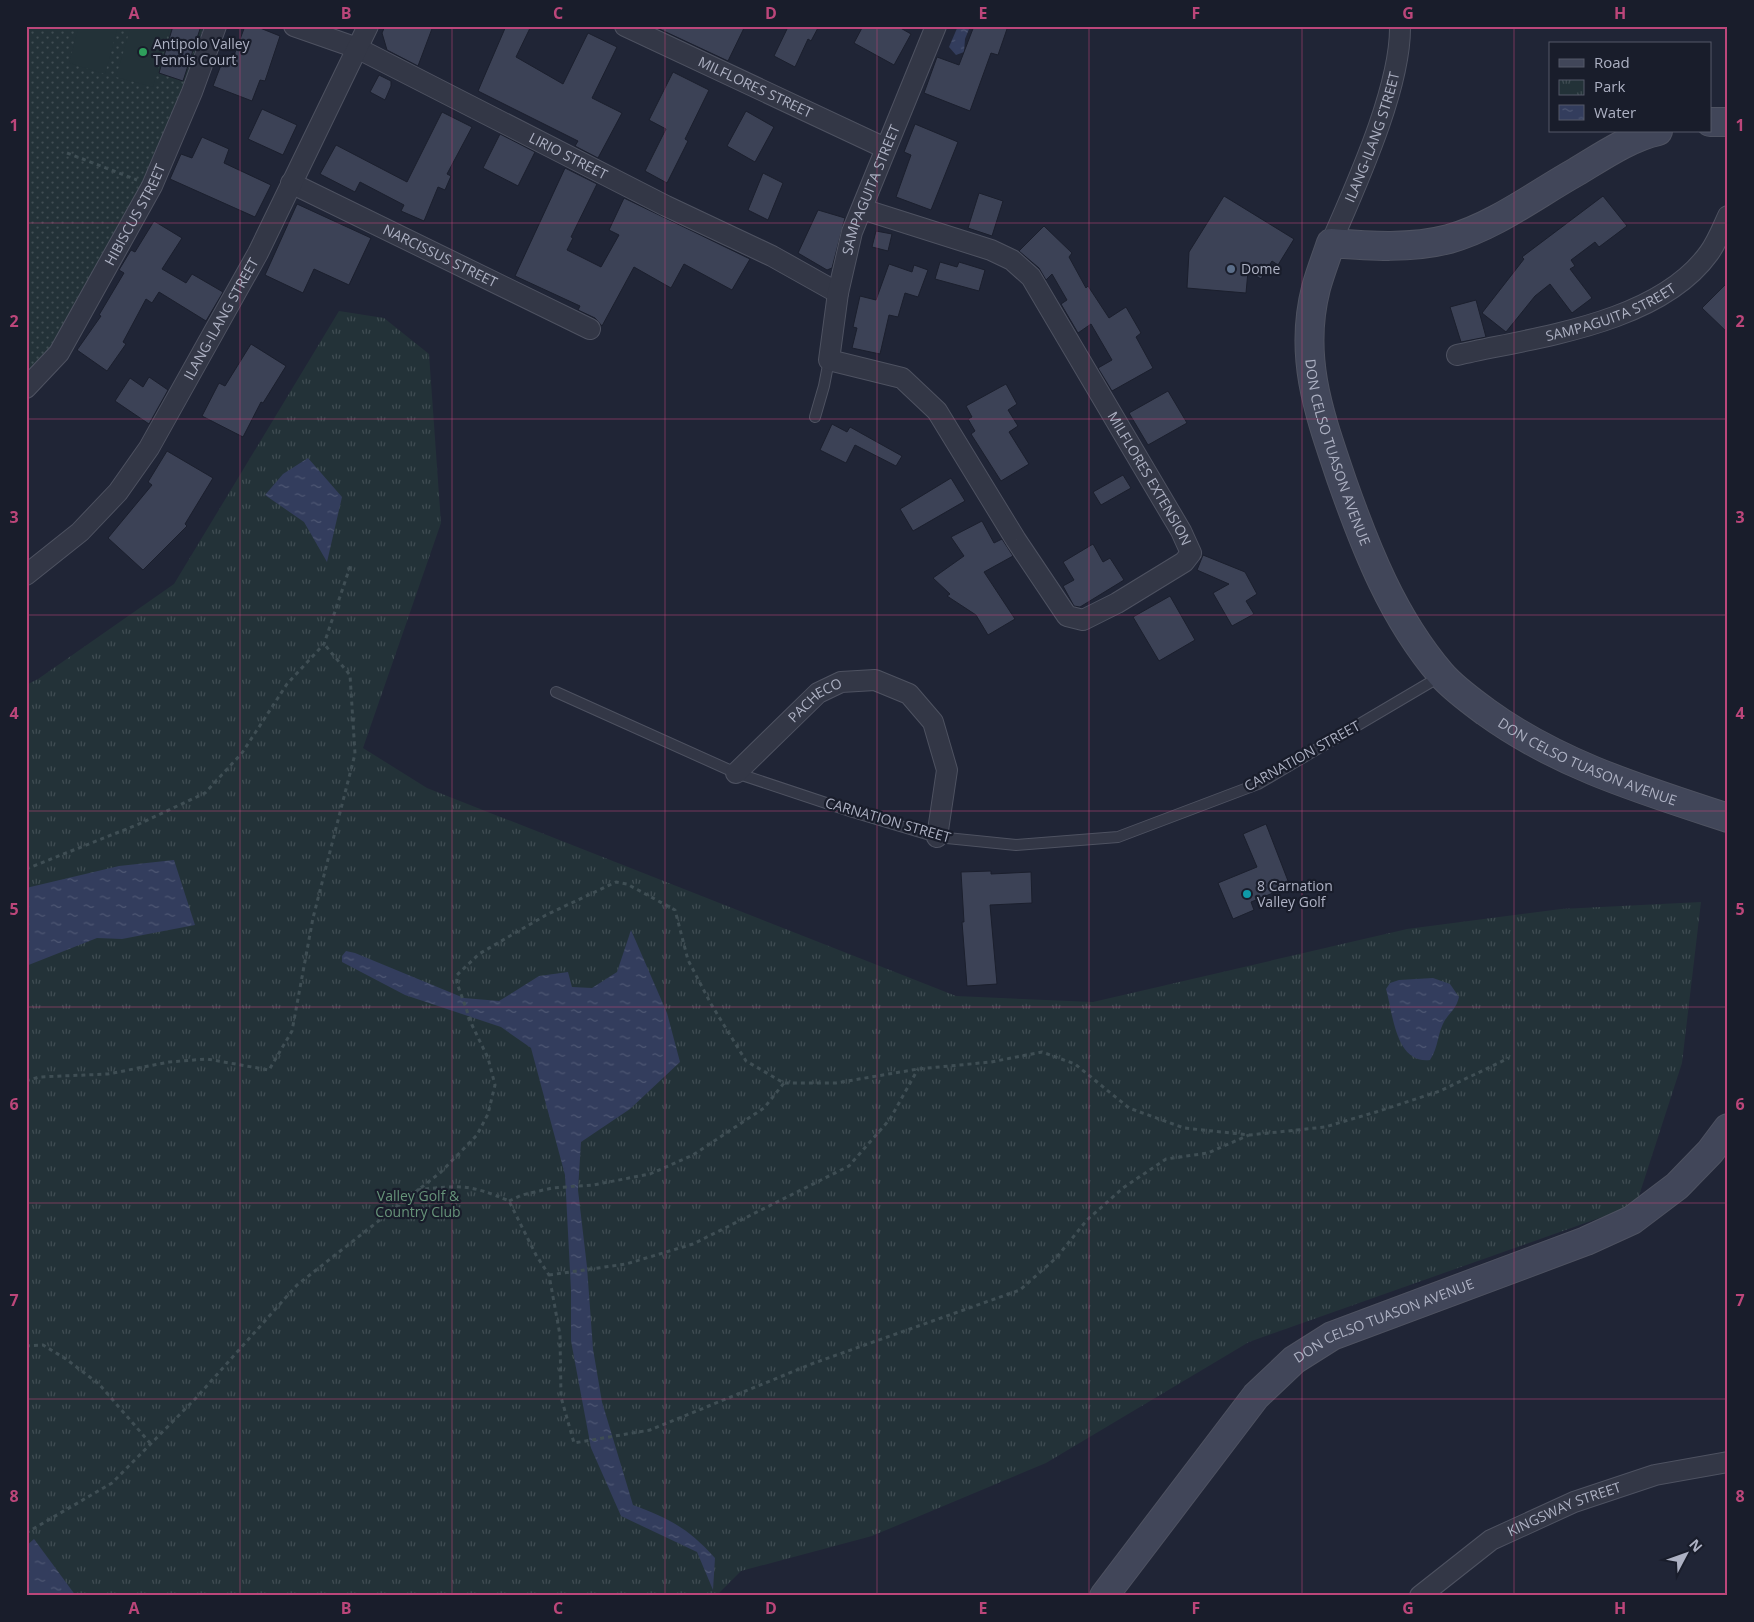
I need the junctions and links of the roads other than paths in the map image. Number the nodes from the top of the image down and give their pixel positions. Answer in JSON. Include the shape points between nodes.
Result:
{"nodes":[{"id":1,"x":216,"y":26,"type":"edge"},
{"id":2,"x":294,"y":26,"type":"edge"},
{"id":3,"x":368,"y":26,"type":"edge"},
{"id":4,"x":625,"y":26,"type":"edge"},
{"id":5,"x":1400,"y":26,"type":"edge"},
{"id":6,"x":929,"y":29,"type":"edge"},
{"id":7,"x":357,"y":48,"type":"junction"},
{"id":8,"x":1712,"y":122,"type":"edge"},
{"id":9,"x":1728,"y":122,"type":"edge"},
{"id":10,"x":1656,"y":132,"type":"edge"},
{"id":11,"x":885,"y":148,"type":"junction"},
{"id":12,"x":291,"y":182,"type":"junction"},
{"id":13,"x":862,"y":209,"type":"junction"},
{"id":14,"x":1728,"y":216,"type":"edge"},
{"id":15,"x":1331,"y":243,"type":"junction"},
{"id":16,"x":838,"y":293,"type":"junction"},
{"id":17,"x":590,"y":329,"type":"dead end"},
{"id":18,"x":1457,"y":355,"type":"dead end"},
{"id":19,"x":829,"y":360,"type":"junction"},
{"id":20,"x":26,"y":388,"type":"edge"},
{"id":21,"x":815,"y":417,"type":"dead end"},
{"id":22,"x":26,"y":575,"type":"edge"},
{"id":23,"x":1442,"y":675,"type":"junction"},
{"id":24,"x":556,"y":692,"type":"dead end"},
{"id":25,"x":736,"y":773,"type":"junction"},
{"id":26,"x":1728,"y":818,"type":"edge"},
{"id":27,"x":937,"y":837,"type":"junction"},
{"id":28,"x":1728,"y":1128,"type":"edge"},
{"id":29,"x":1728,"y":1462,"type":"edge"},
{"id":30,"x":1104,"y":1596,"type":"edge"},
{"id":31,"x":1420,"y":1596,"type":"edge"}],
"edges":[{"from":1,"to":20,"type":"street","name":"HIBISCUS STREET","via":[[152,186],[59,353]]},
{"from":2,"to":7,"type":"street","name":"LIRIO STREET"},
{"from":3,"to":7,"type":"street","name":"ILANG-ILANG STREET"},
{"from":4,"to":11,"type":"street","name":"MILFLORES STREET"},
{"from":5,"to":15,"type":"street","name":"ILANG-ILANG STREET","via":[[1392,80],[1378,126]]},
{"from":6,"to":11,"type":"street","name":"SAMPAGUITA STREET"},
{"from":7,"to":12,"type":"street","name":"ILANG-ILANG STREET"},
{"from":7,"to":16,"type":"street","name":"LIRIO STREET","via":[[666,206],[772,256]]},
{"from":8,"to":9,"type":"street"},
{"from":10,"to":15,"type":"street","via":[[1597,159],[1485,225],[1449,238],[1406,245]]},
{"from":11,"to":13,"type":"street","name":"SAMPAGUITA STREET"},
{"from":12,"to":17,"type":"street","name":"NARCISSUS STREET"},
{"from":12,"to":22,"type":"street","name":"ILANG-ILANG STREET","via":[[258,253],[148,448],[118,492],[80,532]]},
{"from":13,"to":16,"type":"street","name":"SAMPAGUITA STREET","via":[[852,232]]},
{"from":13,"to":19,"type":"street","name":"MILFLORES EXTENSION","via":[[991,250],[1012,260],[1031,278],[1191,553],[1184,562],[1117,603],[1083,620],[1067,616],[937,411],[926,399],[902,378]]},
{"from":14,"to":18,"type":"street","name":"SAMPAGUITA STREET","via":[[1709,253],[1688,276],[1663,294],[1625,312],[1581,326]]},
{"from":15,"to":23,"type":"street","name":"DON CELSO TUASON AVENUE","via":[[1316,289],[1311,318],[1311,382],[1316,405],[1368,550],[1387,591],[1414,638]]},
{"from":16,"to":19,"type":"street","name":"SAMPAGUITA STREET"},
{"from":19,"to":21,"type":"lane"},
{"from":23,"to":26,"type":"street","name":"DON CELSO TUASON AVENUE","via":[[1485,711],[1541,748],[1594,772]]},
{"from":23,"to":27,"type":"lane","name":"CARNATION STREET","via":[[1258,784],[1118,837],[1016,845]]},
{"from":24,"to":25,"type":"lane","name":"CARNATION STREET"},
{"from":25,"to":27,"type":"lane","name":"CARNATION STREET"},
{"from":25,"to":27,"type":"street","name":"PACHECO","via":[[818,693],[841,682],[875,680],[909,694],[933,722],[948,770]]},
{"from":28,"to":30,"type":"street","name":"DON CELSO TUASON AVENUE","via":[[1677,1186],[1632,1220],[1586,1242],[1332,1336],[1294,1360],[1256,1396]]},
{"from":29,"to":31,"type":"street","name":"KINGSWAY STREET","via":[[1655,1475],[1574,1502],[1491,1540]]}]}
